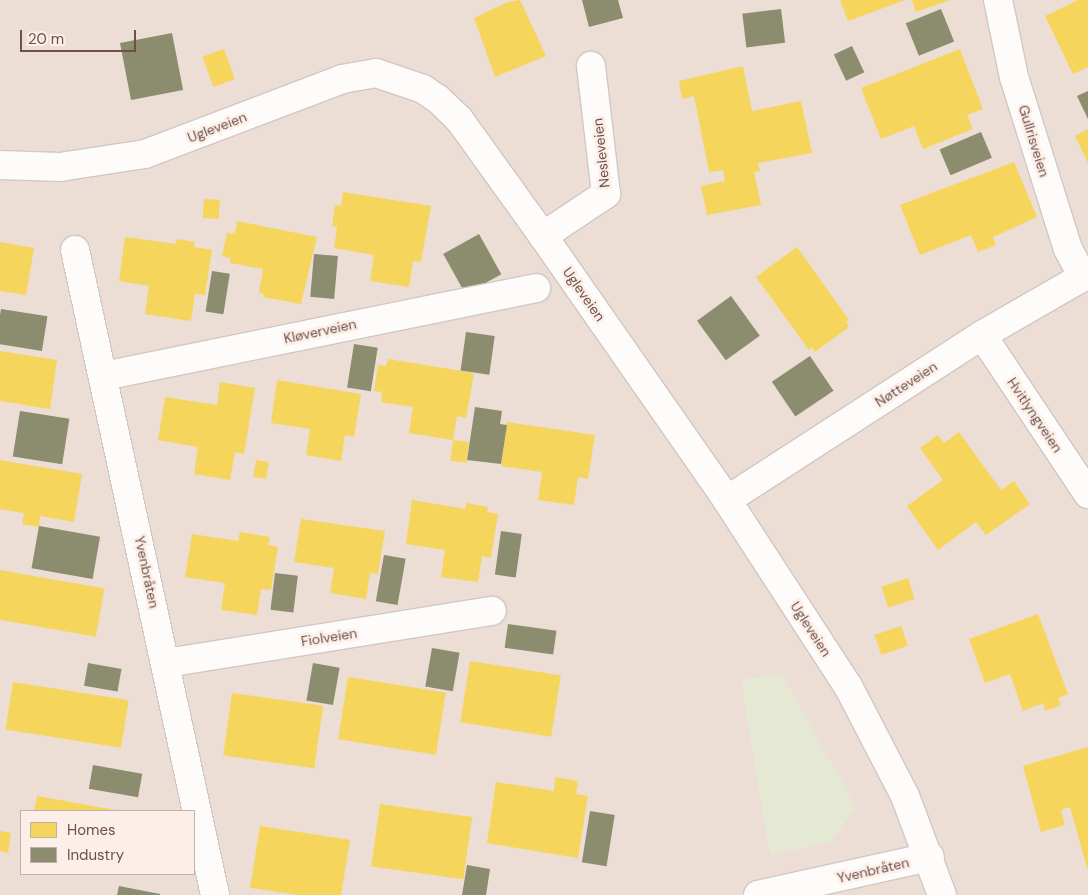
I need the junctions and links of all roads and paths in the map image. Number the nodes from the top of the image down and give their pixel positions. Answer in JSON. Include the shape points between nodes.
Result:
{"nodes":[{"id":1,"x":998,"y":0,"type":"edge"},
{"id":2,"x":591,"y":66,"type":"dead end"},
{"id":3,"x":0,"y":165,"type":"edge"},
{"id":4,"x":543,"y":236,"type":"junction"},
{"id":5,"x":75,"y":250,"type":"dead end"},
{"id":6,"x":1086,"y":275,"type":"edge"},
{"id":7,"x":536,"y":288,"type":"dead end"},
{"id":8,"x":982,"y":336,"type":"junction"},
{"id":9,"x":104,"y":376,"type":"junction"},
{"id":10,"x":1088,"y":494,"type":"edge"},
{"id":11,"x":727,"y":500,"type":"junction"},
{"id":12,"x":492,"y":611,"type":"dead end"},
{"id":13,"x":166,"y":663,"type":"junction"},
{"id":14,"x":930,"y":857,"type":"junction"},
{"id":15,"x":215,"y":895,"type":"edge"},
{"id":16,"x":758,"y":895,"type":"edge"},
{"id":17,"x":942,"y":895,"type":"edge"}],
"edges":[{"from":1,"to":6,"type":"street","name":"Gullrisveien","via":[[1017,86],[1068,249]]},
{"from":2,"to":4,"type":"street","name":"Nesleveien","via":[[606,194]]},
{"from":3,"to":4,"type":"street","name":"Ugleveien","via":[[60,167],[144,154],[342,79],[376,74],[423,90],[459,119]]},
{"from":4,"to":11,"type":"street","name":"Ugleveien"},
{"from":5,"to":9,"type":"street","name":"Yvenbråten"},
{"from":6,"to":8,"type":"street","name":"Nøtteveien"},
{"from":7,"to":9,"type":"street","name":"Kløverveien"},
{"from":8,"to":10,"type":"street","name":"Hvitlyngveien"},
{"from":8,"to":11,"type":"street","name":"Nøtteveien"},
{"from":9,"to":13,"type":"street","name":"Yvenbråten"},
{"from":11,"to":14,"type":"street","name":"Ugleveien","via":[[848,686],[901,788]]},
{"from":12,"to":13,"type":"street","name":"Fiolveien"},
{"from":13,"to":15,"type":"street","name":"Yvenbråten"},
{"from":14,"to":16,"type":"street","name":"Yvenbråten"},
{"from":14,"to":17,"type":"street","name":"Ugleveien"}]}
